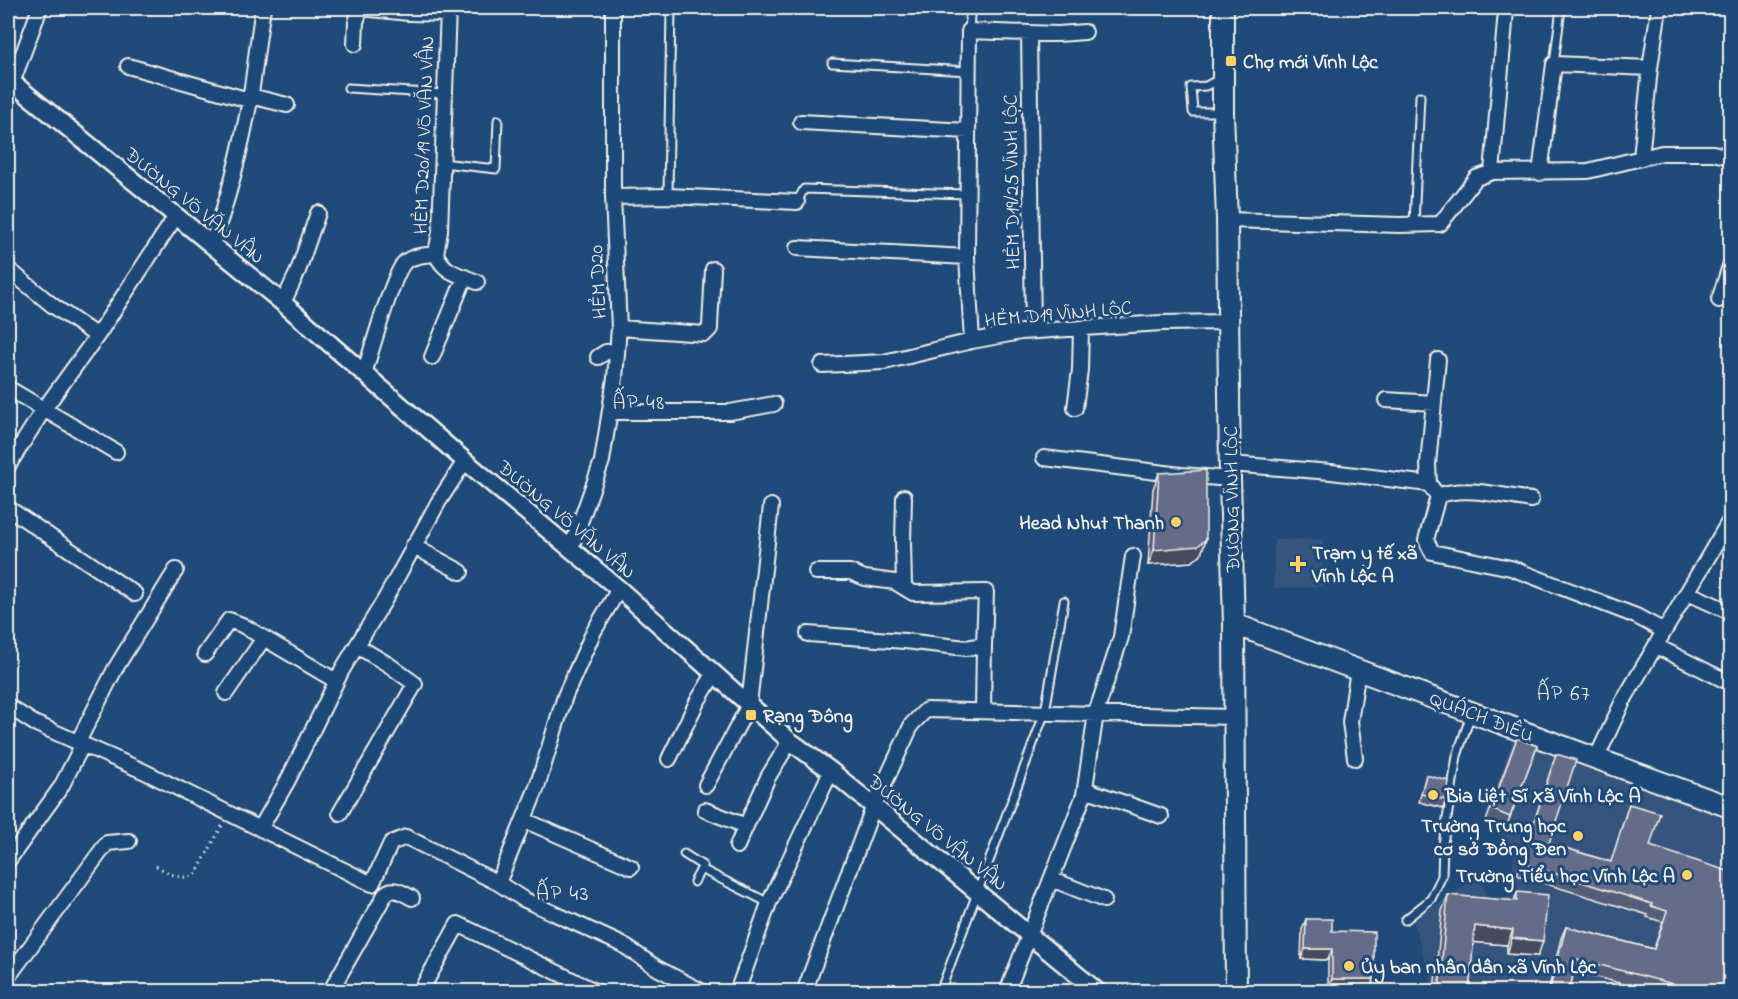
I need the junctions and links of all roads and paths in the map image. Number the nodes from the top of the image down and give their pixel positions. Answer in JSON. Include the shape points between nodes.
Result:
{"nodes":[{"id":1,"x":40,"y":8,"type":"edge"},
{"id":2,"x":263,"y":8,"type":"edge"},
{"id":3,"x":613,"y":8,"type":"edge"},
{"id":4,"x":671,"y":8,"type":"edge"},
{"id":5,"x":1223,"y":8,"type":"edge"},
{"id":6,"x":1561,"y":8,"type":"edge"},
{"id":7,"x":1659,"y":8,"type":"edge"},
{"id":8,"x":448,"y":11,"type":"edge"},
{"id":9,"x":1506,"y":11,"type":"dead end"},
{"id":10,"x":970,"y":16,"type":"dead end"},
{"id":11,"x":969,"y":31,"type":"junction"},
{"id":12,"x":1085,"y":32,"type":"dead end"},
{"id":13,"x":1029,"y":33,"type":"junction"},
{"id":14,"x":356,"y":44,"type":"dead end"},
{"id":15,"x":832,"y":63,"type":"dead end"},
{"id":16,"x":1554,"y":64,"type":"junction"},
{"id":17,"x":128,"y":66,"type":"dead end"},
{"id":18,"x":1650,"y":68,"type":"junction"},
{"id":19,"x":968,"y":71,"type":"junction"},
{"id":20,"x":1224,"y":76,"type":"junction"},
{"id":21,"x":10,"y":81,"type":"edge"},
{"id":22,"x":348,"y":88,"type":"dead end"},
{"id":23,"x":444,"y":94,"type":"junction"},
{"id":24,"x":1420,"y":96,"type":"dead end"},
{"id":25,"x":250,"y":98,"type":"junction"},
{"id":26,"x":287,"y":105,"type":"dead end"},
{"id":27,"x":1223,"y":112,"type":"junction"},
{"id":28,"x":498,"y":120,"type":"dead end"},
{"id":29,"x":801,"y":122,"type":"dead end"},
{"id":30,"x":968,"y":131,"type":"junction"},
{"id":31,"x":1731,"y":157,"type":"edge"},
{"id":32,"x":1641,"y":158,"type":"junction"},
{"id":33,"x":442,"y":163,"type":"junction"},
{"id":34,"x":1492,"y":172,"type":"junction"},
{"id":35,"x":1540,"y":173,"type":"junction"},
{"id":36,"x":967,"y":194,"type":"junction"},
{"id":37,"x":613,"y":196,"type":"junction"},
{"id":38,"x":668,"y":196,"type":"junction"},
{"id":39,"x":797,"y":202,"type":"joint"},
{"id":40,"x":318,"y":213,"type":"dead end"},
{"id":41,"x":176,"y":216,"type":"junction"},
{"id":42,"x":1227,"y":220,"type":"junction"},
{"id":43,"x":1414,"y":225,"type":"junction"},
{"id":44,"x":212,"y":244,"type":"junction"},
{"id":45,"x":797,"y":248,"type":"dead end"},
{"id":46,"x":436,"y":254,"type":"junction"},
{"id":47,"x":967,"y":257,"type":"junction"},
{"id":48,"x":1731,"y":266,"type":"edge"},
{"id":49,"x":713,"y":268,"type":"dead end"},
{"id":50,"x":8,"y":269,"type":"edge"},
{"id":51,"x":1719,"y":300,"type":"dead end"},
{"id":52,"x":283,"y":303,"type":"junction"},
{"id":53,"x":1228,"y":322,"type":"junction"},
{"id":54,"x":619,"y":328,"type":"junction"},
{"id":55,"x":1081,"y":328,"type":"junction"},
{"id":56,"x":1033,"y":332,"type":"junction"},
{"id":57,"x":97,"y":336,"type":"junction"},
{"id":58,"x":972,"y":341,"type":"junction"},
{"id":59,"x":432,"y":357,"type":"dead end"},
{"id":60,"x":1438,"y":360,"type":"dead end"},
{"id":61,"x":822,"y":366,"type":"dead end"},
{"id":62,"x":364,"y":374,"type":"junction"},
{"id":63,"x":8,"y":388,"type":"edge"},
{"id":64,"x":1386,"y":400,"type":"dead end"},
{"id":65,"x":1434,"y":403,"type":"junction"},
{"id":66,"x":774,"y":404,"type":"dead end"},
{"id":67,"x":1075,"y":408,"type":"dead end"},
{"id":68,"x":44,"y":409,"type":"junction"},
{"id":69,"x":610,"y":412,"type":"junction"},
{"id":70,"x":116,"y":452,"type":"dead end"},
{"id":71,"x":1044,"y":458,"type":"dead end"},
{"id":72,"x":465,"y":461,"type":"junction"},
{"id":73,"x":8,"y":466,"type":"edge"},
{"id":74,"x":1230,"y":471,"type":"junction"},
{"id":75,"x":1429,"y":484,"type":"junction"},
{"id":76,"x":1438,"y":496,"type":"junction"},
{"id":77,"x":904,"y":498,"type":"dead end"},
{"id":78,"x":1531,"y":500,"type":"dead end"},
{"id":79,"x":771,"y":506,"type":"dead end"},
{"id":80,"x":8,"y":508,"type":"edge"},
{"id":81,"x":1731,"y":520,"type":"edge"},
{"id":82,"x":413,"y":546,"type":"junction"},
{"id":83,"x":571,"y":548,"type":"junction"},
{"id":84,"x":1133,"y":556,"type":"dead end"},
{"id":85,"x":176,"y":570,"type":"dead end"},
{"id":86,"x":461,"y":572,"type":"dead end"},
{"id":87,"x":816,"y":572,"type":"dead end"},
{"id":88,"x":904,"y":587,"type":"junction"},
{"id":89,"x":619,"y":589,"type":"junction"},
{"id":90,"x":1688,"y":593,"type":"junction"},
{"id":91,"x":135,"y":594,"type":"dead end"},
{"id":92,"x":1064,"y":601,"type":"dead end"},
{"id":93,"x":1731,"y":612,"type":"edge"},
{"id":94,"x":1234,"y":624,"type":"junction"},
{"id":95,"x":1664,"y":631,"type":"junction"},
{"id":96,"x":808,"y":634,"type":"dead end"},
{"id":97,"x":264,"y":638,"type":"junction"},
{"id":98,"x":984,"y":645,"type":"junction"},
{"id":99,"x":357,"y":646,"type":"junction"},
{"id":100,"x":1656,"y":646,"type":"junction"},
{"id":101,"x":204,"y":654,"type":"dead end"},
{"id":102,"x":1359,"y":670,"type":"junction"},
{"id":103,"x":714,"y":674,"type":"junction"},
{"id":104,"x":336,"y":681,"type":"junction"},
{"id":105,"x":1731,"y":683,"type":"edge"},
{"id":106,"x":226,"y":693,"type":"dead end"},
{"id":107,"x":749,"y":705,"type":"junction"},
{"id":108,"x":8,"y":706,"type":"edge"},
{"id":109,"x":983,"y":711,"type":"junction"},
{"id":110,"x":1472,"y":711,"type":"junction"},
{"id":111,"x":1045,"y":712,"type":"junction"},
{"id":112,"x":1096,"y":713,"type":"junction"},
{"id":113,"x":1234,"y":717,"type":"junction"},
{"id":114,"x":790,"y":741,"type":"junction"},
{"id":115,"x":80,"y":743,"type":"junction"},
{"id":116,"x":1355,"y":758,"type":"dead end"},
{"id":117,"x":669,"y":759,"type":"dead end"},
{"id":118,"x":1596,"y":759,"type":"junction"},
{"id":119,"x":831,"y":771,"type":"junction"},
{"id":120,"x":706,"y":785,"type":"dead end"},
{"id":121,"x":1085,"y":789,"type":"junction"},
{"id":122,"x":873,"y":807,"type":"junction"},
{"id":123,"x":1731,"y":807,"type":"edge"},
{"id":124,"x":705,"y":810,"type":"dead end"},
{"id":125,"x":340,"y":813,"type":"dead end"},
{"id":126,"x":230,"y":814,"type":"junction"},
{"id":127,"x":1161,"y":816,"type":"dead end"},
{"id":128,"x":524,"y":820,"type":"junction"},
{"id":129,"x":746,"y":826,"type":"junction"},
{"id":130,"x":260,"y":829,"type":"junction"},
{"id":131,"x":129,"y":841,"type":"dead end"},
{"id":132,"x":737,"y":846,"type":"dead end"},
{"id":133,"x":684,"y":854,"type":"dead end"},
{"id":134,"x":8,"y":861,"type":"edge"},
{"id":135,"x":156,"y":866,"type":"dead end"},
{"id":136,"x":631,"y":867,"type":"dead end"},
{"id":137,"x":701,"y":869,"type":"junction"},
{"id":138,"x":1051,"y":879,"type":"junction"},
{"id":139,"x":694,"y":882,"type":"dead end"},
{"id":140,"x":498,"y":883,"type":"junction"},
{"id":141,"x":978,"y":891,"type":"junction"},
{"id":142,"x":412,"y":898,"type":"dead end"},
{"id":143,"x":1104,"y":900,"type":"dead end"},
{"id":144,"x":769,"y":903,"type":"junction"},
{"id":145,"x":1405,"y":920,"type":"dead end"},
{"id":146,"x":1029,"y":933,"type":"junction"},
{"id":147,"x":8,"y":976,"type":"edge"},
{"id":148,"x":8,"y":986,"type":"edge"},
{"id":149,"x":12,"y":992,"type":"edge"},
{"id":150,"x":330,"y":992,"type":"edge"},
{"id":151,"x":420,"y":992,"type":"edge"},
{"id":152,"x":597,"y":992,"type":"edge"},
{"id":153,"x":703,"y":992,"type":"edge"},
{"id":154,"x":737,"y":992,"type":"edge"},
{"id":155,"x":804,"y":992,"type":"edge"},
{"id":156,"x":940,"y":992,"type":"edge"},
{"id":157,"x":1007,"y":992,"type":"edge"},
{"id":158,"x":1098,"y":992,"type":"edge"},
{"id":159,"x":1236,"y":992,"type":"edge"}],
"edges":[{"from":1,"to":21,"type":"street"},
{"from":2,"to":25,"type":"street"},
{"from":3,"to":37,"type":"street","name":"HẺM D20"},
{"from":4,"to":38,"type":"lane"},
{"from":5,"to":20,"type":"main road","name":"ĐƯỜNG VĨNH LỘC"},
{"from":6,"to":16,"type":"lane"},
{"from":7,"to":18,"type":"street"},
{"from":8,"to":14,"type":"street","via":[[409,13],[361,8],[356,22]]},
{"from":8,"to":23,"type":"street","name":"HẺM D20/19 VÕ VĂN VÂN"},
{"from":9,"to":34,"type":"street"},
{"from":10,"to":11,"type":"lane"},
{"from":11,"to":13,"type":"street"},
{"from":11,"to":19,"type":"street"},
{"from":12,"to":13,"type":"street"},
{"from":13,"to":56,"type":"street","name":"HẺM D19/25 VĨNH LỘC"},
{"from":15,"to":19,"type":"lane"},
{"from":16,"to":18,"type":"street"},
{"from":16,"to":35,"type":"street"},
{"from":17,"to":25,"type":"street"},
{"from":18,"to":32,"type":"street"},
{"from":19,"to":30,"type":"street"},
{"from":20,"to":27,"type":"main road","name":"ĐƯỜNG VĨNH LỘC"},
{"from":20,"to":27,"type":"lane","via":[[1206,86],[1191,87],[1193,112]]},
{"from":21,"to":41,"type":"street","name":"ĐƯỜNG VÕ VĂN VÂN"},
{"from":22,"to":23,"type":"lane"},
{"from":23,"to":33,"type":"street","name":"HẺM D20/19 VÕ VĂN VÂN"},
{"from":24,"to":43,"type":"lane"},
{"from":25,"to":26,"type":"street"},
{"from":25,"to":44,"type":"street","via":[[234,173]]},
{"from":27,"to":42,"type":"main road","name":"ĐƯỜNG VĨNH LỘC"},
{"from":28,"to":33,"type":"lane","via":[[496,169]]},
{"from":29,"to":30,"type":"street"},
{"from":30,"to":36,"type":"street"},
{"from":31,"to":32,"type":"street","via":[[1662,153]]},
{"from":32,"to":35,"type":"street","via":[[1588,171]]},
{"from":33,"to":46,"type":"street","name":"HẺM D20/19 VÕ VĂN VÂN"},
{"from":34,"to":35,"type":"street"},
{"from":34,"to":43,"type":"street","via":[[1476,178],[1440,224]]},
{"from":36,"to":39,"type":"lane","via":[[804,189]]},
{"from":36,"to":47,"type":"street"},
{"from":37,"to":38,"type":"street"},
{"from":37,"to":54,"type":"street","name":"HẺM D20"},
{"from":38,"to":39,"type":"street"},
{"from":40,"to":52,"type":"street"},
{"from":41,"to":44,"type":"street","name":"ĐƯỜNG VÕ VĂN VÂN"},
{"from":41,"to":57,"type":"street"},
{"from":42,"to":43,"type":"street"},
{"from":42,"to":53,"type":"main road","name":"ĐƯỜNG VĨNH LỘC"},
{"from":44,"to":52,"type":"street","name":"ĐƯỜNG VÕ VĂN VÂN"},
{"from":45,"to":47,"type":"street"},
{"from":46,"to":59,"type":"street","via":[[441,266],[471,280]]},
{"from":46,"to":62,"type":"street","name":"HẺM D20/19 VÕ VĂN VÂN","via":[[412,258],[403,264]]},
{"from":47,"to":58,"type":"street"},
{"from":48,"to":51,"type":"street"},
{"from":49,"to":54,"type":"street","via":[[710,326],[705,334]]},
{"from":50,"to":57,"type":"street"},
{"from":52,"to":62,"type":"street","name":"ĐƯỜNG VÕ VĂN VÂN"},
{"from":53,"to":55,"type":"street","name":"HẺM D19 VĨNH LỘC"},
{"from":53,"to":74,"type":"main road","name":"ĐƯỜNG VĨNH LỘC"},
{"from":54,"to":69,"type":"street","name":"HẺM D20","via":[[607,353],[615,378]]},
{"from":55,"to":56,"type":"street","name":"HẺM D19 VĨNH LỘC"},
{"from":55,"to":67,"type":"street"},
{"from":56,"to":58,"type":"street","name":"HẺM D19 VĨNH LỘC"},
{"from":57,"to":68,"type":"street"},
{"from":58,"to":61,"type":"street","name":"HẺM D19 VĨNH LỘC","via":[[884,362]]},
{"from":60,"to":65,"type":"street"},
{"from":62,"to":72,"type":"street","name":"ĐƯỜNG VÕ VĂN VÂN"},
{"from":63,"to":68,"type":"street"},
{"from":64,"to":65,"type":"street"},
{"from":65,"to":75,"type":"street"},
{"from":66,"to":69,"type":"street","via":[[730,412]]},
{"from":68,"to":70,"type":"street"},
{"from":68,"to":73,"type":"street"},
{"from":69,"to":83,"type":"street","name":"HẺM D20","via":[[602,461]]},
{"from":71,"to":74,"type":"street","via":[[1181,475]]},
{"from":72,"to":82,"type":"street"},
{"from":72,"to":83,"type":"street","name":"ĐƯỜNG VÕ VĂN VÂN"},
{"from":74,"to":75,"type":"street","via":[[1330,472]]},
{"from":74,"to":94,"type":"main road","name":"ĐƯỜNG VĨNH LỘC"},
{"from":75,"to":76,"type":"street"},
{"from":76,"to":78,"type":"street","via":[[1450,491]]},
{"from":76,"to":95,"type":"street","via":[[1426,540],[1432,552],[1511,568],[1636,616]]},
{"from":77,"to":88,"type":"street"},
{"from":79,"to":107,"type":"street"},
{"from":80,"to":91,"type":"street"},
{"from":81,"to":90,"type":"street"},
{"from":82,"to":86,"type":"street"},
{"from":82,"to":99,"type":"street"},
{"from":83,"to":89,"type":"street","name":"ĐƯỜNG VÕ VĂN VÂN"},
{"from":84,"to":112,"type":"street","via":[[1121,637]]},
{"from":85,"to":115,"type":"street","via":[[115,669]]},
{"from":87,"to":88,"type":"street","via":[[850,572]]},
{"from":88,"to":98,"type":"street","via":[[913,593],[986,592]]},
{"from":89,"to":103,"type":"street","name":"ĐƯỜNG VÕ VĂN VÂN"},
{"from":89,"to":128,"type":"street","via":[[594,631],[565,696]]},
{"from":90,"to":93,"type":"street"},
{"from":90,"to":95,"type":"street"},
{"from":92,"to":111,"type":"lane"},
{"from":94,"to":102,"type":"main road","name":"QUÁCH ĐIÊU"},
{"from":94,"to":113,"type":"main road","name":"ĐƯỜNG VĨNH LỘC"},
{"from":95,"to":100,"type":"street"},
{"from":96,"to":98,"type":"street","via":[[966,648]]},
{"from":97,"to":101,"type":"street","via":[[229,620]]},
{"from":97,"to":104,"type":"street"},
{"from":97,"to":106,"type":"street"},
{"from":98,"to":109,"type":"street"},
{"from":99,"to":104,"type":"street"},
{"from":99,"to":125,"type":"street","via":[[415,684]]},
{"from":100,"to":105,"type":"street"},
{"from":100,"to":118,"type":"street","via":[[1623,701]]},
{"from":102,"to":110,"type":"main road","name":"QUÁCH ĐIÊU"},
{"from":102,"to":116,"type":"street","via":[[1350,722]]},
{"from":103,"to":107,"type":"street","name":"ĐƯỜNG VÕ VĂN VÂN"},
{"from":103,"to":117,"type":"street"},
{"from":104,"to":130,"type":"street"},
{"from":107,"to":114,"type":"street","name":"ĐƯỜNG VÕ VĂN VÂN"},
{"from":107,"to":120,"type":"street"},
{"from":108,"to":115,"type":"street","via":[[34,723]]},
{"from":109,"to":111,"type":"street"},
{"from":109,"to":122,"type":"street","via":[[926,710],[912,724]]},
{"from":110,"to":118,"type":"main road","name":"QUÁCH ĐIÊU"},
{"from":110,"to":145,"type":"lane","via":[[1457,756],[1442,876],[1431,899]]},
{"from":111,"to":112,"type":"street"},
{"from":111,"to":141,"type":"lane"},
{"from":112,"to":113,"type":"street"},
{"from":112,"to":121,"type":"street"},
{"from":113,"to":159,"type":"main road","name":"ĐƯỜNG VĨNH LỘC"},
{"from":114,"to":119,"type":"street","name":"ĐƯỜNG VÕ VĂN VÂN"},
{"from":114,"to":129,"type":"street"},
{"from":115,"to":126,"type":"street"},
{"from":115,"to":134,"type":"street","via":[[61,787]]},
{"from":118,"to":123,"type":"main road","name":"QUÁCH ĐIÊU"},
{"from":119,"to":122,"type":"street","name":"ĐƯỜNG VÕ VĂN VÂN"},
{"from":119,"to":144,"type":"street"},
{"from":121,"to":127,"type":"street"},
{"from":121,"to":138,"type":"street"},
{"from":122,"to":141,"type":"street","name":"ĐƯỜNG VÕ VĂN VÂN"},
{"from":122,"to":155,"type":"street"},
{"from":124,"to":129,"type":"street"},
{"from":126,"to":130,"type":"street"},
{"from":126,"to":135,"type":"path","via":[[196,874],[189,878],[175,876]]},
{"from":128,"to":136,"type":"street"},
{"from":128,"to":140,"type":"street"},
{"from":129,"to":132,"type":"street"},
{"from":130,"to":140,"type":"street","via":[[372,884],[391,843],[406,837]]},
{"from":131,"to":147,"type":"street","via":[[107,843]]},
{"from":133,"to":137,"type":"lane","via":[[703,866]]},
{"from":137,"to":139,"type":"lane"},
{"from":137,"to":144,"type":"lane"},
{"from":138,"to":143,"type":"street"},
{"from":138,"to":146,"type":"street"},
{"from":140,"to":153,"type":"street","via":[[523,900],[622,945]]},
{"from":141,"to":146,"type":"street","name":"ĐƯỜNG VÕ VĂN VÂN"},
{"from":141,"to":156,"type":"lane"},
{"from":142,"to":150,"type":"street","via":[[394,889],[386,893]]},
{"from":144,"to":154,"type":"street"},
{"from":146,"to":157,"type":"street"},
{"from":146,"to":158,"type":"street","name":"ĐƯỜNG VÕ VĂN VÂN"},
{"from":148,"to":149,"type":"street"},
{"from":151,"to":152,"type":"street","via":[[459,924]]}]}
